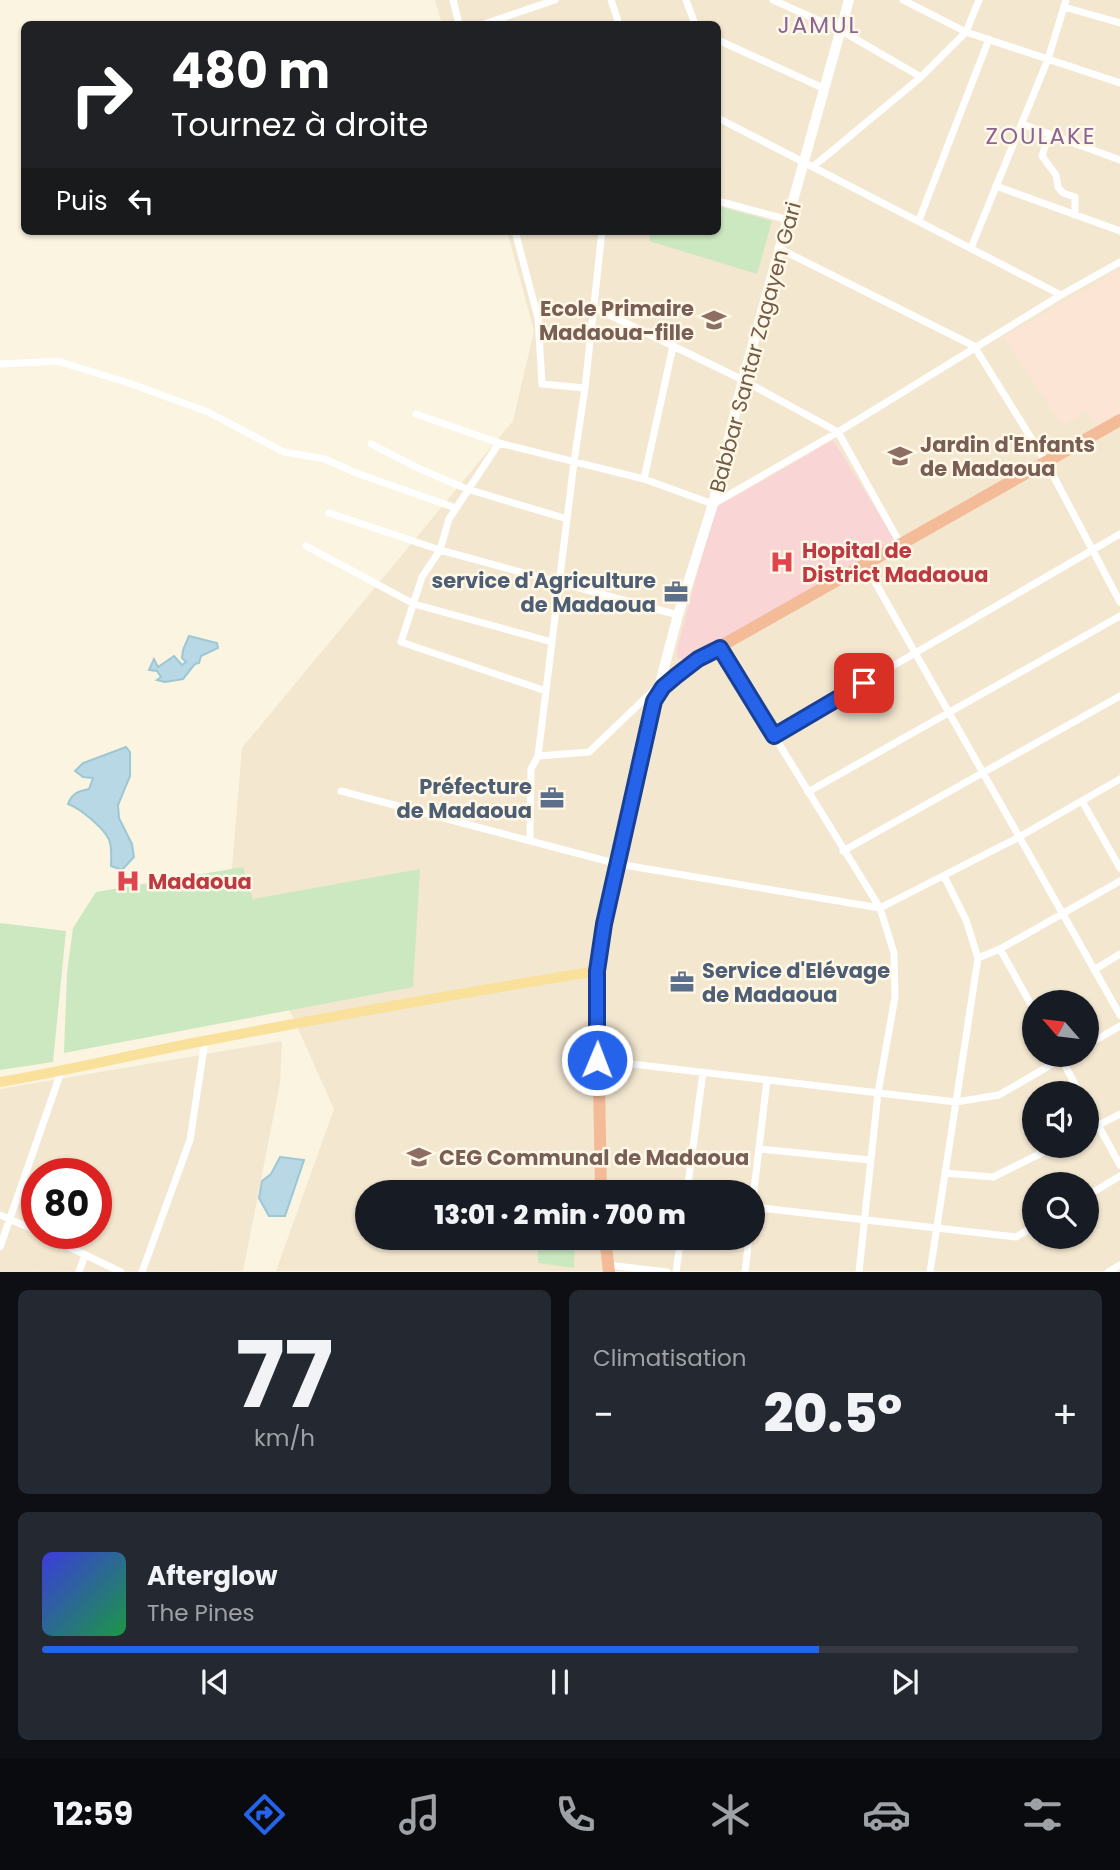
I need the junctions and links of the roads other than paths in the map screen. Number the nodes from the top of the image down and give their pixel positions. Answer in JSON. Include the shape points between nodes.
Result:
{"nodes":[{"id":1,"x":453,"y":0,"type":"edge"},
{"id":2,"x":555,"y":0,"type":"edge"},
{"id":3,"x":611,"y":0,"type":"edge"},
{"id":4,"x":686,"y":0,"type":"edge"},
{"id":5,"x":773,"y":0,"type":"edge"},
{"id":6,"x":849,"y":0,"type":"edge"},
{"id":7,"x":903,"y":0,"type":"edge"},
{"id":8,"x":979,"y":0,"type":"edge"},
{"id":9,"x":1065,"y":4,"type":"edge"},
{"id":10,"x":458,"y":21,"type":"edge"},
{"id":11,"x":493,"y":21,"type":"edge"},
{"id":12,"x":617,"y":21,"type":"edge"},
{"id":13,"x":694,"y":21,"type":"edge"},
{"id":14,"x":1120,"y":23,"type":"edge"},
{"id":15,"x":840,"y":30,"type":"junction"},
{"id":16,"x":966,"y":32,"type":"junction"},
{"id":17,"x":989,"y":39,"type":"junction"},
{"id":18,"x":721,"y":41,"type":"edge"},
{"id":19,"x":1048,"y":59,"type":"junction"},
{"id":20,"x":921,"y":77,"type":"junction"},
{"id":21,"x":1120,"y":83,"type":"edge"},
{"id":22,"x":825,"y":89,"type":"junction"},
{"id":23,"x":721,"y":120,"type":"edge"},
{"id":24,"x":1022,"y":124,"type":"junction"},
{"id":25,"x":1049,"y":134,"type":"junction"},
{"id":26,"x":1120,"y":160,"type":"edge"},
{"id":27,"x":810,"y":164,"type":"junction"},
{"id":28,"x":996,"y":186,"type":"junction"},
{"id":29,"x":721,"y":202,"type":"edge"},
{"id":30,"x":1074,"y":215,"type":"junction"},
{"id":31,"x":789,"y":220,"type":"junction"},
{"id":32,"x":919,"y":220,"type":"junction"},
{"id":33,"x":1120,"y":231,"type":"edge"},
{"id":34,"x":516,"y":235,"type":"edge"},
{"id":35,"x":602,"y":235,"type":"edge"},
{"id":36,"x":971,"y":248,"type":"junction"},
{"id":37,"x":780,"y":249,"type":"junction"},
{"id":38,"x":1120,"y":262,"type":"edge"},
{"id":39,"x":1061,"y":295,"type":"junction"},
{"id":40,"x":593,"y":307,"type":"junction"},
{"id":41,"x":673,"y":346,"type":"junction"},
{"id":42,"x":974,"y":346,"type":"junction"},
{"id":43,"x":0,"y":364,"type":"edge"},
{"id":44,"x":743,"y":380,"type":"junction"},
{"id":45,"x":585,"y":388,"type":"junction"},
{"id":46,"x":416,"y":414,"type":"dead end"},
{"id":47,"x":1120,"y":419,"type":"edge"},
{"id":48,"x":838,"y":432,"type":"junction"},
{"id":49,"x":499,"y":443,"type":"junction"},
{"id":50,"x":371,"y":444,"type":"dead end"},
{"id":51,"x":1046,"y":461,"type":"junction"},
{"id":52,"x":574,"y":462,"type":"junction"},
{"id":53,"x":644,"y":479,"type":"junction"},
{"id":54,"x":467,"y":489,"type":"junction"},
{"id":55,"x":713,"y":504,"type":"junction"},
{"id":56,"x":456,"y":508,"type":"junction"},
{"id":57,"x":328,"y":513,"type":"dead end"},
{"id":58,"x":567,"y":519,"type":"junction"},
{"id":59,"x":1120,"y":534,"type":"edge"},
{"id":60,"x":901,"y":545,"type":"junction"},
{"id":61,"x":306,"y":546,"type":"dead end"},
{"id":62,"x":440,"y":550,"type":"junction"},
{"id":63,"x":1091,"y":551,"type":"junction"},
{"id":64,"x":866,"y":565,"type":"junction"},
{"id":65,"x":559,"y":583,"type":"junction"},
{"id":66,"x":1120,"y":602,"type":"edge"},
{"id":67,"x":414,"y":604,"type":"junction"},
{"id":68,"x":678,"y":615,"type":"junction"},
{"id":69,"x":1120,"y":616,"type":"edge"},
{"id":70,"x":552,"y":642,"type":"junction"},
{"id":71,"x":720,"y":648,"type":"junction"},
{"id":72,"x":915,"y":653,"type":"junction"},
{"id":73,"x":658,"y":689,"type":"junction"},
{"id":74,"x":546,"y":691,"type":"junction"},
{"id":75,"x":1120,"y":696,"type":"edge"},
{"id":76,"x":948,"y":712,"type":"junction"},
{"id":77,"x":774,"y":736,"type":"junction"},
{"id":78,"x":538,"y":756,"type":"junction"},
{"id":79,"x":983,"y":773,"type":"junction"},
{"id":80,"x":1120,"y":779,"type":"edge"},
{"id":81,"x":341,"y":790,"type":"dead end"},
{"id":82,"x":808,"y":792,"type":"junction"},
{"id":83,"x":1082,"y":801,"type":"junction"},
{"id":84,"x":1019,"y":837,"type":"junction"},
{"id":85,"x":530,"y":841,"type":"junction"},
{"id":86,"x":843,"y":851,"type":"junction"},
{"id":87,"x":618,"y":864,"type":"junction"},
{"id":88,"x":1120,"y":867,"type":"edge"},
{"id":89,"x":944,"y":876,"type":"junction"},
{"id":90,"x":1120,"y":881,"type":"edge"},
{"id":91,"x":880,"y":908,"type":"junction"},
{"id":92,"x":1062,"y":913,"type":"junction"},
{"id":93,"x":1000,"y":948,"type":"junction"},
{"id":94,"x":1120,"y":954,"type":"edge"},
{"id":95,"x":978,"y":958,"type":"junction"},
{"id":96,"x":1094,"y":970,"type":"junction"},
{"id":97,"x":597,"y":971,"type":"junction"},
{"id":98,"x":1023,"y":990,"type":"edge"},
{"id":99,"x":1120,"y":1015,"type":"edge"},
{"id":100,"x":1120,"y":1026,"type":"edge"},
{"id":101,"x":1099,"y":1038,"type":"edge"},
{"id":102,"x":205,"y":1041,"type":"junction"},
{"id":103,"x":597,"y":1060,"type":"junction"},
{"id":104,"x":1044,"y":1068,"type":"edge"},
{"id":105,"x":61,"y":1072,"type":"junction"},
{"id":106,"x":703,"y":1072,"type":"junction"},
{"id":107,"x":767,"y":1080,"type":"junction"},
{"id":108,"x":0,"y":1082,"type":"edge"},
{"id":109,"x":878,"y":1093,"type":"junction"},
{"id":110,"x":956,"y":1102,"type":"junction"},
{"id":111,"x":1120,"y":1114,"type":"edge"},
{"id":112,"x":1099,"y":1125,"type":"edge"},
{"id":113,"x":1099,"y":1128,"type":"edge"},
{"id":114,"x":759,"y":1149,"type":"junction"},
{"id":115,"x":1032,"y":1158,"type":"edge"},
{"id":116,"x":870,"y":1160,"type":"junction"},
{"id":117,"x":1120,"y":1165,"type":"edge"},
{"id":118,"x":945,"y":1173,"type":"junction"},
{"id":119,"x":1120,"y":1176,"type":"edge"},
{"id":120,"x":601,"y":1180,"type":"edge"},
{"id":121,"x":689,"y":1180,"type":"edge"},
{"id":122,"x":755,"y":1180,"type":"edge"},
{"id":123,"x":1099,"y":1189,"type":"edge"},
{"id":124,"x":765,"y":1209,"type":"edge"},
{"id":125,"x":0,"y":1215,"type":"edge"},
{"id":126,"x":12,"y":1218,"type":"junction"},
{"id":127,"x":864,"y":1220,"type":"junction"},
{"id":128,"x":21,"y":1223,"type":"edge"},
{"id":129,"x":937,"y":1228,"type":"junction"},
{"id":130,"x":1022,"y":1233,"type":"edge"},
{"id":131,"x":0,"y":1247,"type":"edge"},
{"id":132,"x":73,"y":1249,"type":"edge"},
{"id":133,"x":606,"y":1250,"type":"edge"},
{"id":134,"x":679,"y":1250,"type":"edge"},
{"id":135,"x":748,"y":1250,"type":"edge"},
{"id":136,"x":85,"y":1255,"type":"junction"},
{"id":137,"x":1120,"y":1265,"type":"edge"},
{"id":138,"x":608,"y":1268,"type":"edge"},
{"id":139,"x":79,"y":1272,"type":"edge"},
{"id":140,"x":121,"y":1272,"type":"edge"},
{"id":141,"x":142,"y":1272,"type":"edge"},
{"id":142,"x":667,"y":1272,"type":"edge"},
{"id":143,"x":676,"y":1272,"type":"edge"},
{"id":144,"x":745,"y":1272,"type":"edge"},
{"id":145,"x":859,"y":1272,"type":"edge"},
{"id":146,"x":930,"y":1272,"type":"edge"},
{"id":147,"x":1108,"y":1272,"type":"edge"}],
"edges":[{"from":1,"to":10,"type":"street"},
{"from":2,"to":11,"type":"street"},
{"from":3,"to":12,"type":"street"},
{"from":4,"to":13,"type":"street"},
{"from":5,"to":15,"type":"street"},
{"from":6,"to":15,"type":"street","name":"Babbar Santar Zagayen Gari"},
{"from":7,"to":16,"type":"street"},
{"from":8,"to":16,"type":"street"},
{"from":9,"to":14,"type":"street"},
{"from":9,"to":19,"type":"street"},
{"from":15,"to":20,"type":"street"},
{"from":15,"to":22,"type":"street","name":"Babbar Santar Zagayen Gari"},
{"from":16,"to":17,"type":"street"},
{"from":16,"to":20,"type":"street"},
{"from":17,"to":19,"type":"street"},
{"from":17,"to":32,"type":"street"},
{"from":18,"to":22,"type":"street"},
{"from":19,"to":21,"type":"street"},
{"from":19,"to":24,"type":"street"},
{"from":20,"to":27,"type":"street"},
{"from":22,"to":27,"type":"street","name":"Babbar Santar Zagayen Gari"},
{"from":23,"to":27,"type":"street"},
{"from":24,"to":25,"type":"street"},
{"from":24,"to":28,"type":"street"},
{"from":25,"to":26,"type":"street"},
{"from":25,"to":30,"type":"street","via":[[1042,156],[1062,193],[1075,197]]},
{"from":27,"to":31,"type":"street","name":"Babbar Santar Zagayen Gari"},
{"from":27,"to":32,"type":"street"},
{"from":28,"to":30,"type":"street"},
{"from":28,"to":36,"type":"street"},
{"from":29,"to":31,"type":"street"},
{"from":30,"to":33,"type":"street"},
{"from":31,"to":37,"type":"street","name":"Babbar Santar Zagayen Gari"},
{"from":32,"to":36,"type":"street"},
{"from":34,"to":45,"type":"street","via":[[538,318],[542,384]]},
{"from":35,"to":40,"type":"street"},
{"from":36,"to":39,"type":"street"},
{"from":37,"to":42,"type":"street"},
{"from":37,"to":44,"type":"street","name":"Babbar Santar Zagayen Gari"},
{"from":38,"to":39,"type":"street"},
{"from":39,"to":42,"type":"street"},
{"from":40,"to":41,"type":"street"},
{"from":40,"to":45,"type":"street"},
{"from":41,"to":44,"type":"street"},
{"from":41,"to":53,"type":"street"},
{"from":42,"to":48,"type":"street"},
{"from":42,"to":51,"type":"street"},
{"from":43,"to":56,"type":"street","via":[[57,361],[129,383],[208,412],[284,452],[325,459]]},
{"from":44,"to":48,"type":"street"},
{"from":44,"to":55,"type":"street","name":"Babbar Santar Zagayen Gari"},
{"from":45,"to":52,"type":"street"},
{"from":46,"to":49,"type":"street"},
{"from":47,"to":51,"type":"highway"},
{"from":48,"to":55,"type":"street"},
{"from":48,"to":60,"type":"street"},
{"from":49,"to":52,"type":"street"},
{"from":49,"to":54,"type":"street"},
{"from":50,"to":54,"type":"street"},
{"from":51,"to":60,"type":"highway"},
{"from":51,"to":63,"type":"street"},
{"from":52,"to":53,"type":"street"},
{"from":52,"to":58,"type":"street"},
{"from":53,"to":55,"type":"street"},
{"from":54,"to":56,"type":"street"},
{"from":54,"to":58,"type":"street"},
{"from":55,"to":68,"type":"street","name":"Babbar Santar Zagayen Gari"},
{"from":56,"to":62,"type":"street"},
{"from":57,"to":62,"type":"street"},
{"from":58,"to":65,"type":"street"},
{"from":59,"to":63,"type":"street"},
{"from":60,"to":64,"type":"highway"},
{"from":61,"to":67,"type":"street"},
{"from":62,"to":65,"type":"street"},
{"from":62,"to":67,"type":"street","via":[[422,577]]},
{"from":63,"to":66,"type":"street"},
{"from":63,"to":72,"type":"street"},
{"from":64,"to":71,"type":"highway"},
{"from":64,"to":72,"type":"street"},
{"from":65,"to":68,"type":"street"},
{"from":65,"to":70,"type":"street"},
{"from":67,"to":70,"type":"street"},
{"from":67,"to":74,"type":"street","via":[[401,642]]},
{"from":68,"to":73,"type":"street","name":"Babbar Santar Zagayen Gari"},
{"from":69,"to":76,"type":"street"},
{"from":70,"to":74,"type":"street"},
{"from":71,"to":73,"type":"highway"},
{"from":71,"to":77,"type":"street"},
{"from":72,"to":76,"type":"street"},
{"from":72,"to":77,"type":"street"},
{"from":73,"to":78,"type":"street","via":[[589,751]]},
{"from":73,"to":87,"type":"highway"},
{"from":74,"to":78,"type":"street"},
{"from":75,"to":79,"type":"street"},
{"from":76,"to":79,"type":"street"},
{"from":76,"to":82,"type":"street"},
{"from":77,"to":82,"type":"street"},
{"from":78,"to":85,"type":"street","via":[[531,769]]},
{"from":79,"to":84,"type":"street"},
{"from":79,"to":86,"type":"street"},
{"from":80,"to":83,"type":"street"},
{"from":81,"to":85,"type":"street"},
{"from":82,"to":86,"type":"street"},
{"from":83,"to":84,"type":"street"},
{"from":83,"to":88,"type":"street"},
{"from":84,"to":89,"type":"street"},
{"from":84,"to":92,"type":"street"},
{"from":85,"to":87,"type":"street"},
{"from":86,"to":91,"type":"street"},
{"from":87,"to":91,"type":"street"},
{"from":87,"to":97,"type":"highway"},
{"from":89,"to":91,"type":"street"},
{"from":89,"to":95,"type":"street"},
{"from":90,"to":92,"type":"street"},
{"from":91,"to":109,"type":"street","via":[[894,953],[895,997]]},
{"from":92,"to":93,"type":"street"},
{"from":92,"to":96,"type":"street"},
{"from":93,"to":95,"type":"street"},
{"from":93,"to":98,"type":"street"},
{"from":94,"to":96,"type":"street"},
{"from":95,"to":110,"type":"street"},
{"from":96,"to":99,"type":"street"},
{"from":97,"to":102,"type":"main road"},
{"from":97,"to":103,"type":"highway"},
{"from":100,"to":101,"type":"street"},
{"from":102,"to":105,"type":"main road"},
{"from":102,"to":141,"type":"street","via":[[190,1140]]},
{"from":103,"to":106,"type":"street"},
{"from":103,"to":120,"type":"highway"},
{"from":104,"to":110,"type":"street","via":[[999,1095]]},
{"from":105,"to":108,"type":"main road"},
{"from":105,"to":126,"type":"street"},
{"from":106,"to":107,"type":"street"},
{"from":106,"to":121,"type":"street"},
{"from":107,"to":109,"type":"street"},
{"from":107,"to":114,"type":"street"},
{"from":109,"to":110,"type":"street"},
{"from":109,"to":116,"type":"street"},
{"from":110,"to":118,"type":"street"},
{"from":111,"to":112,"type":"street"},
{"from":113,"to":117,"type":"street"},
{"from":114,"to":116,"type":"street"},
{"from":114,"to":122,"type":"street"},
{"from":115,"to":118,"type":"street","via":[[993,1177]]},
{"from":116,"to":127,"type":"street"},
{"from":118,"to":129,"type":"street"},
{"from":119,"to":123,"type":"street"},
{"from":124,"to":127,"type":"street"},
{"from":125,"to":126,"type":"street"},
{"from":126,"to":128,"type":"street"},
{"from":126,"to":131,"type":"street"},
{"from":127,"to":129,"type":"street"},
{"from":127,"to":145,"type":"street"},
{"from":129,"to":130,"type":"street","via":[[1016,1237]]},
{"from":129,"to":146,"type":"street"},
{"from":132,"to":136,"type":"street"},
{"from":133,"to":138,"type":"highway"},
{"from":134,"to":143,"type":"street"},
{"from":135,"to":144,"type":"street"},
{"from":136,"to":139,"type":"street"},
{"from":136,"to":140,"type":"street"},
{"from":137,"to":147,"type":"street"},
{"from":138,"to":142,"type":"street"}]}
